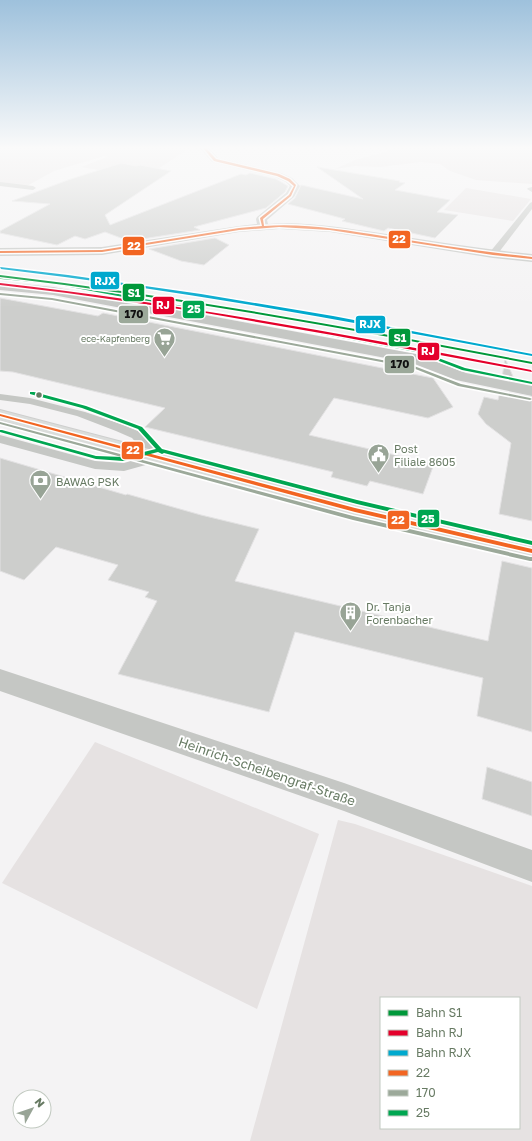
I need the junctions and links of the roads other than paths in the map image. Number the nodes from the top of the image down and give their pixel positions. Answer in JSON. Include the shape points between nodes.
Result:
{"nodes":[{"id":1,"x":282,"y":201,"type":"edge"},
{"id":2,"x":532,"y":204,"type":"edge"},
{"id":3,"x":263,"y":226,"type":"junction"},
{"id":4,"x":0,"y":252,"type":"edge"},
{"id":5,"x":493,"y":254,"type":"junction"},
{"id":6,"x":532,"y":258,"type":"edge"},
{"id":7,"x":0,"y":286,"type":"edge"},
{"id":8,"x":532,"y":391,"type":"edge"},
{"id":9,"x":0,"y":396,"type":"edge"},
{"id":10,"x":0,"y":416,"type":"edge"},
{"id":11,"x":0,"y":439,"type":"edge"},
{"id":12,"x":156,"y":458,"type":"junction"},
{"id":13,"x":532,"y":550,"type":"edge"},
{"id":14,"x":0,"y":680,"type":"edge"},
{"id":15,"x":532,"y":866,"type":"edge"}],
"edges":[{"from":1,"to":3,"type":"street","via":[[260,219]]},
{"from":2,"to":5,"type":"lane"},
{"from":3,"to":4,"type":"street","via":[[102,251]]},
{"from":3,"to":5,"type":"street","via":[[330,229]]},
{"from":5,"to":6,"type":"street"},
{"from":7,"to":8,"type":"street","via":[[53,291],[416,359],[462,377]]},
{"from":9,"to":12,"type":"lane","via":[[81,414],[120,428],[136,435]]},
{"from":10,"to":12,"type":"main road"},
{"from":11,"to":12,"type":"lane","via":[[95,465],[124,467]]},
{"from":12,"to":13,"type":"main road","via":[[355,510]]},
{"from":14,"to":15,"type":"street","name":"Heinrich-Scheibengraf-Straße","via":[[344,797]]}]}
